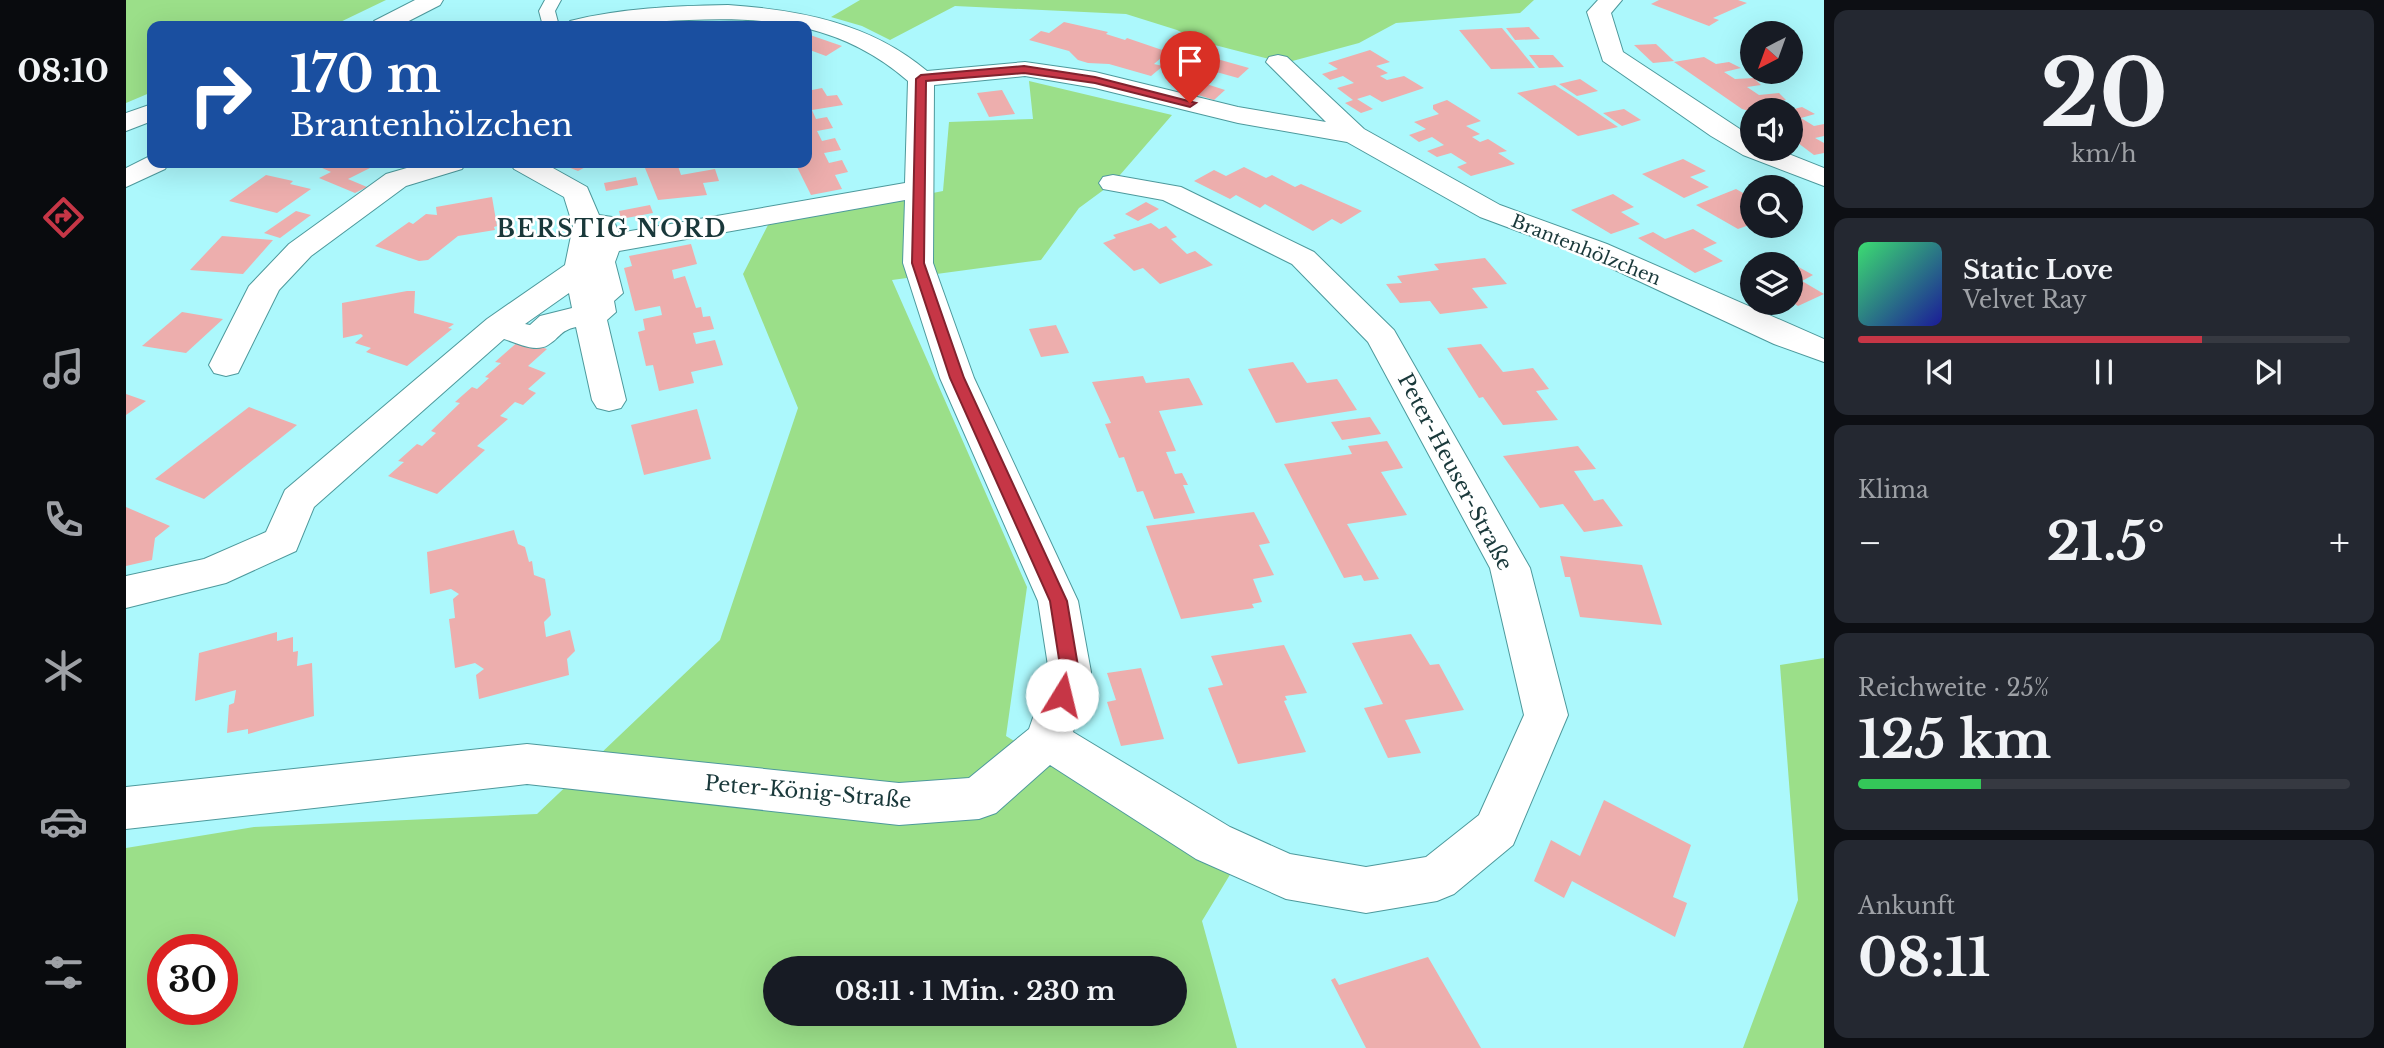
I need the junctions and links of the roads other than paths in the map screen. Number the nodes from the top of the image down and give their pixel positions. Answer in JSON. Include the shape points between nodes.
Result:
{"nodes":[{"id":1,"x":432,"y":0,"type":"edge"},
{"id":2,"x":1611,"y":0,"type":"edge"},
{"id":3,"x":558,"y":7,"type":"edge"},
{"id":4,"x":392,"y":21,"type":"edge"},
{"id":5,"x":550,"y":21,"type":"edge"},
{"id":6,"x":809,"y":21,"type":"edge"},
{"id":7,"x":812,"y":22,"type":"edge"},
{"id":8,"x":1278,"y":61,"type":"dead end"},
{"id":9,"x":921,"y":79,"type":"junction"},
{"id":10,"x":147,"y":115,"type":"edge"},
{"id":11,"x":126,"y":123,"type":"edge"},
{"id":12,"x":1355,"y":135,"type":"junction"},
{"id":13,"x":1740,"y":141,"type":"edge"},
{"id":14,"x":1768,"y":161,"type":"edge"},
{"id":15,"x":1782,"y":161,"type":"edge"},
{"id":16,"x":147,"y":167,"type":"edge"},
{"id":17,"x":436,"y":168,"type":"edge"},
{"id":18,"x":533,"y":168,"type":"edge"},
{"id":19,"x":1824,"y":178,"type":"edge"},
{"id":20,"x":126,"y":179,"type":"edge"},
{"id":21,"x":1113,"y":183,"type":"dead end"},
{"id":22,"x":919,"y":189,"type":"junction"},
{"id":23,"x":1824,"y":204,"type":"edge"},
{"id":24,"x":590,"y":246,"type":"junction"},
{"id":25,"x":588,"y":314,"type":"junction"},
{"id":26,"x":499,"y":326,"type":"junction"},
{"id":27,"x":1824,"y":351,"type":"edge"},
{"id":28,"x":226,"y":365,"type":"dead end"},
{"id":29,"x":608,"y":400,"type":"dead end"},
{"id":30,"x":126,"y":592,"type":"edge"},
{"id":31,"x":1048,"y":740,"type":"junction"},
{"id":32,"x":126,"y":808,"type":"edge"}],
"edges":[{"from":1,"to":4,"type":"street"},
{"from":2,"to":13,"type":"street","via":[[1599,12],[1612,56]]},
{"from":3,"to":5,"type":"lane","via":[[547,11]]},
{"from":3,"to":6,"type":"street","via":[[764,13]]},
{"from":7,"to":9,"type":"street","via":[[861,39]]},
{"from":8,"to":12,"type":"street","name":"Brantenhölzchen"},
{"from":9,"to":12,"type":"street","name":"Brantenhölzchen","via":[[1024,69]]},
{"from":9,"to":22,"type":"street"},
{"from":10,"to":11,"type":"street"},
{"from":12,"to":27,"type":"street","name":"Brantenhölzchen","via":[[1490,211],[1596,250]]},
{"from":14,"to":23,"type":"street"},
{"from":15,"to":19,"type":"street"},
{"from":16,"to":20,"type":"street"},
{"from":17,"to":28,"type":"street","via":[[396,180],[300,250],[265,286]]},
{"from":18,"to":24,"type":"street","via":[[577,193]]},
{"from":21,"to":31,"type":"street","name":"Peter-Heuser-Straße","via":[[1171,193],[1303,258],[1382,337],[1510,568],[1546,715],[1496,830],[1437,878],[1366,890],[1286,876],[1213,844]]},
{"from":22,"to":24,"type":"street"},
{"from":22,"to":31,"type":"street","via":[[918,263],[957,378],[1058,601],[1070,672]]},
{"from":24,"to":25,"type":"street"},
{"from":24,"to":26,"type":"street","via":[[548,295]]},
{"from":25,"to":26,"type":"street","via":[[551,323],[536,338]]},
{"from":25,"to":29,"type":"street"},
{"from":26,"to":30,"type":"street","via":[[298,500],[282,541],[212,572]]},
{"from":31,"to":32,"type":"street","name":"Peter-König-Straße","via":[[979,798],[899,804],[527,764]]}]}
